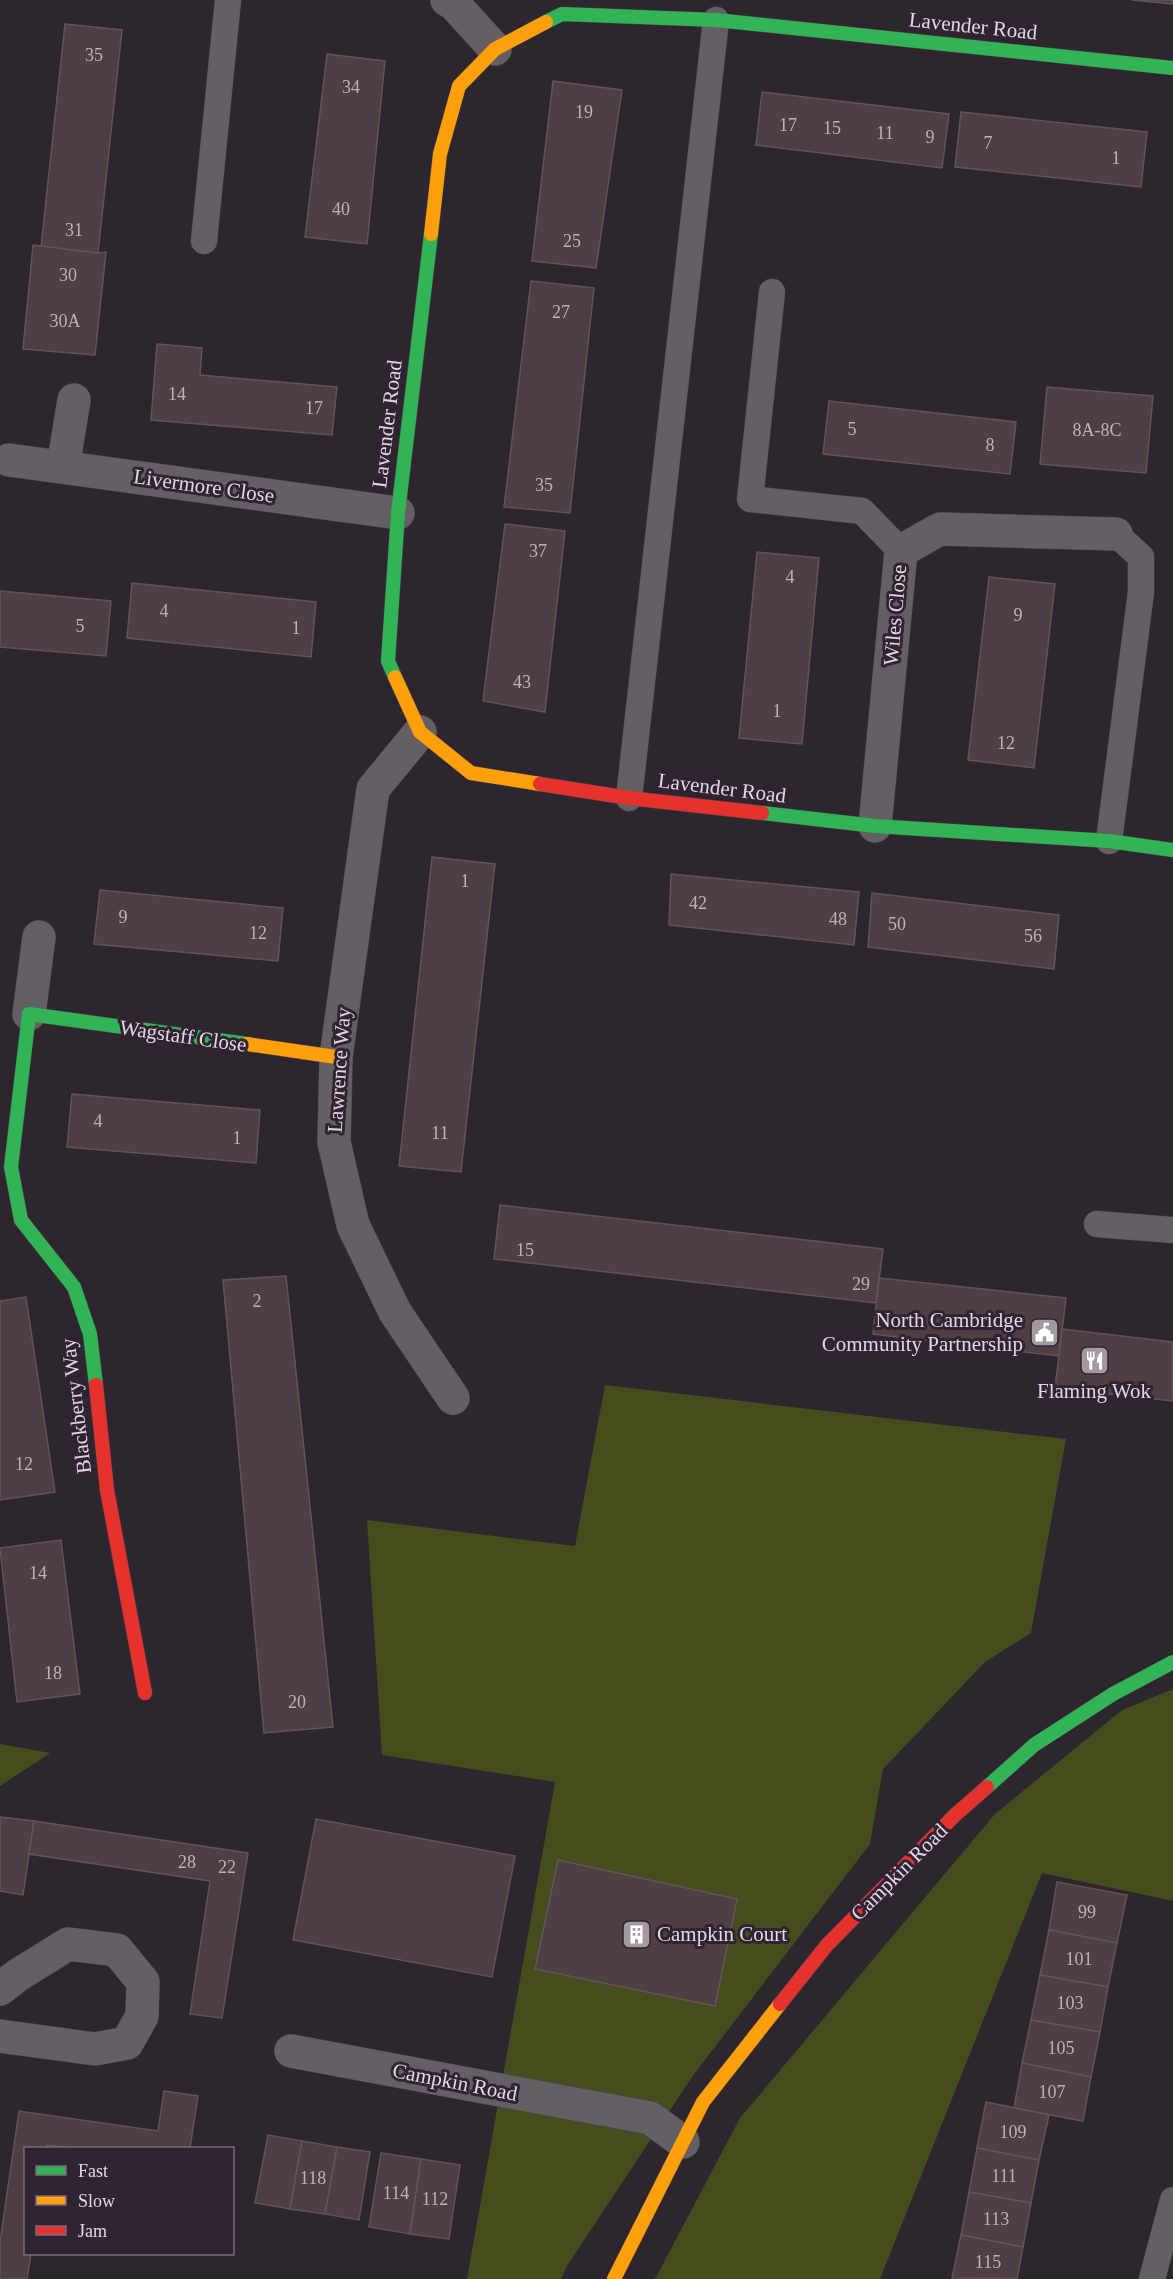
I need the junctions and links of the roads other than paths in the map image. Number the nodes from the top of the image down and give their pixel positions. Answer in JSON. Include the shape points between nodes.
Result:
{"nodes":[{"id":1,"x":228,"y":0,"type":"edge"},
{"id":2,"x":447,"y":0,"type":"edge"},
{"id":3,"x":716,"y":20,"type":"junction"},
{"id":4,"x":495,"y":49,"type":"junction"},
{"id":5,"x":1173,"y":68,"type":"edge"},
{"id":6,"x":204,"y":241,"type":"dead end"},
{"id":7,"x":772,"y":292,"type":"dead end"},
{"id":8,"x":74,"y":400,"type":"dead end"},
{"id":9,"x":9,"y":459,"type":"dead end"},
{"id":10,"x":63,"y":467,"type":"junction"},
{"id":11,"x":398,"y":513,"type":"junction"},
{"id":12,"x":1116,"y":534,"type":"joint"},
{"id":13,"x":901,"y":551,"type":"junction"},
{"id":14,"x":420,"y":732,"type":"junction"},
{"id":15,"x":629,"y":798,"type":"junction"},
{"id":16,"x":875,"y":826,"type":"junction"},
{"id":17,"x":1109,"y":841,"type":"junction"},
{"id":18,"x":1173,"y":850,"type":"edge"},
{"id":19,"x":39,"y":937,"type":"dead end"},
{"id":20,"x":29,"y":1014,"type":"junction"},
{"id":21,"x":336,"y":1057,"type":"junction"},
{"id":22,"x":1097,"y":1224,"type":"dead end"},
{"id":23,"x":1173,"y":1230,"type":"edge"},
{"id":24,"x":453,"y":1398,"type":"dead end"},
{"id":25,"x":1173,"y":1662,"type":"edge"},
{"id":26,"x":145,"y":1693,"type":"dead end"},
{"id":27,"x":0,"y":1989,"type":"edge"},
{"id":28,"x":0,"y":2036,"type":"edge"},
{"id":29,"x":291,"y":2051,"type":"dead end"},
{"id":30,"x":683,"y":2142,"type":"junction"},
{"id":31,"x":1173,"y":2200,"type":"edge"},
{"id":32,"x":615,"y":2279,"type":"edge"},
{"id":33,"x":1152,"y":2279,"type":"edge"}],
"edges":[{"from":1,"to":6,"type":"lane"},
{"from":2,"to":4,"type":"street"},
{"from":3,"to":4,"type":"street","name":"Lavender Road","via":[[562,14]]},
{"from":3,"to":5,"type":"street","name":"Lavender Road"},
{"from":3,"to":15,"type":"lane"},
{"from":4,"to":11,"type":"street","name":"Lavender Road","via":[[459,86],[440,154]]},
{"from":7,"to":13,"type":"lane","via":[[750,499],[862,511]]},
{"from":8,"to":10,"type":"street"},
{"from":9,"to":10,"type":"street","name":"Livermore Close"},
{"from":10,"to":11,"type":"street","name":"Livermore Close"},
{"from":11,"to":14,"type":"street","name":"Lavender Road","via":[[388,661]]},
{"from":12,"to":13,"type":"street","name":"Wiles Close","via":[[940,529]]},
{"from":12,"to":17,"type":"lane","via":[[1140,557],[1141,592]]},
{"from":13,"to":16,"type":"street","name":"Wiles Close"},
{"from":14,"to":15,"type":"street","name":"Lavender Road","via":[[471,773]]},
{"from":14,"to":21,"type":"street","name":"Lawrence Way","via":[[373,789]]},
{"from":15,"to":16,"type":"street","name":"Lavender Road"},
{"from":16,"to":17,"type":"street","name":"Lavender Road"},
{"from":17,"to":18,"type":"street","name":"Lavender Road"},
{"from":19,"to":20,"type":"street"},
{"from":20,"to":21,"type":"street","name":"Wagstaff Close"},
{"from":20,"to":26,"type":"street","name":"Blackberry Way","via":[[11,1167],[21,1220],[74,1287],[90,1334],[107,1490]]},
{"from":21,"to":24,"type":"street","name":"Lawrence Way","via":[[334,1142],[353,1225],[395,1312]]},
{"from":22,"to":23,"type":"lane"},
{"from":25,"to":30,"type":"street","name":"Campkin Road","via":[[1113,1694],[1034,1745],[955,1815],[827,1945],[703,2102]]},
{"from":27,"to":28,"type":"street","via":[[68,1944],[117,1950],[143,1982],[142,2016],[127,2043],[95,2049]]},
{"from":29,"to":30,"type":"street","name":"Campkin Road","via":[[650,2118]]},
{"from":30,"to":32,"type":"street","name":"Campkin Road"},
{"from":31,"to":33,"type":"lane"}]}
